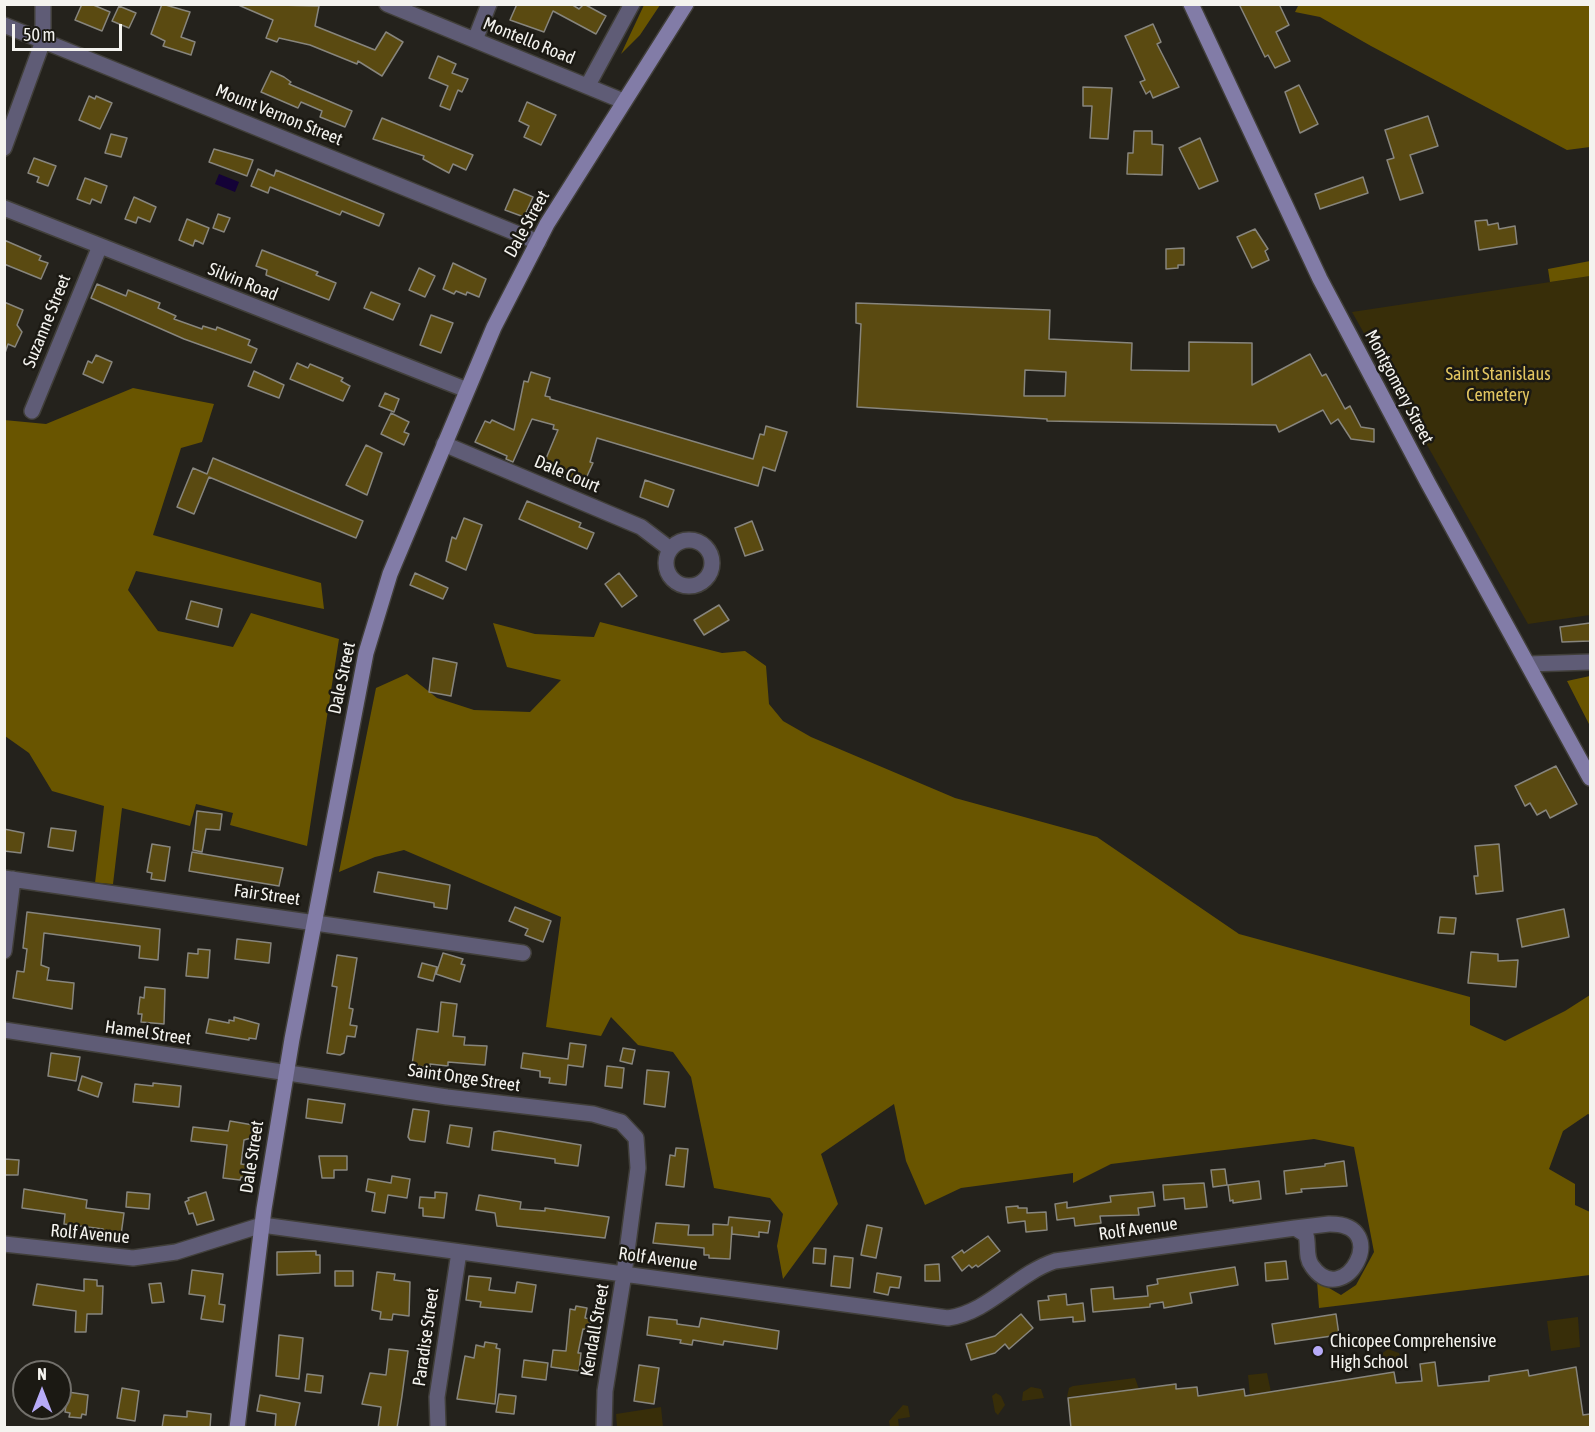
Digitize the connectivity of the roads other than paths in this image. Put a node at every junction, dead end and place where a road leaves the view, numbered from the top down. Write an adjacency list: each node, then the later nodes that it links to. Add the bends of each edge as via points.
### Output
1 (43, 4): 9 (street)
2 (387, 4): 8 (street, Montello Road)
3 (489, 4): 8 (street)
4 (632, 4): 10 (street)
5 (686, 4): 11 (street, Dale Street)
6 (1191, 4): 21 (street, Montgomery Street, via 1320,279)
7 (4, 25): 9 (street, Mount Vernon Street)
8 (475, 40): 10 (street, Montello Road)
9 (43, 41): 12 (street); 14 (street, Mount Vernon Street)
10 (588, 85): 11 (street, Montello Road)
11 (623, 101): 14 (street, Dale Street)
12 (4, 148)
13 (4, 208): 15 (street, Silvin Road)
14 (538, 242): 16 (street, Dale Street)
15 (100, 246): 16 (street, Silvin Road); 17 (street, Suzanne Street)
16 (467, 390): 18 (street, Dale Street)
17 (32, 411)
18 (444, 444): 19 (street, Dale Court, via 641,526); 24 (street, Dale Street, via 392,570 366,653)
19 (670, 549)
20 (1590, 662): 21 (street)
21 (1528, 664): 22 (street, Montgomery Street)
22 (1590, 778)
23 (9, 879): 24 (street, Fair Street); 25 (street)
24 (314, 921): 26 (street, Fair Street); 28 (street, Dale Street)
25 (4, 951)
26 (523, 953)
27 (4, 1030): 28 (street, Hamel Street)
28 (286, 1073): 29 (street, Saint Onge Street, via 593,1114 621,1122); 30 (street, Dale Street)
29 (633, 1133): 34 (street, Kendall Street, via 638,1144 638,1168)
30 (262, 1225): 32 (street, Rolf Avenue, via 176,1252 133,1258); 33 (street, Rolf Avenue); 35 (street, Dale Street)
31 (1295, 1228): 31 (street, Rolf Avenue, via 1305,1235 1308,1259 1319,1273 1336,1278 1358,1264 1358,1239 1346,1227 1329,1224); 34 (street, Rolf Avenue, via 1055,1261 1033,1269 968,1314 948,1318)
32 (4, 1244)
33 (459, 1252): 34 (street, Rolf Avenue); 36 (street, Paradise Street, via 437,1397)
34 (624, 1274): 37 (street, Kendall Street, via 604,1391)
35 (237, 1428)
36 (438, 1428)
37 (604, 1428)

